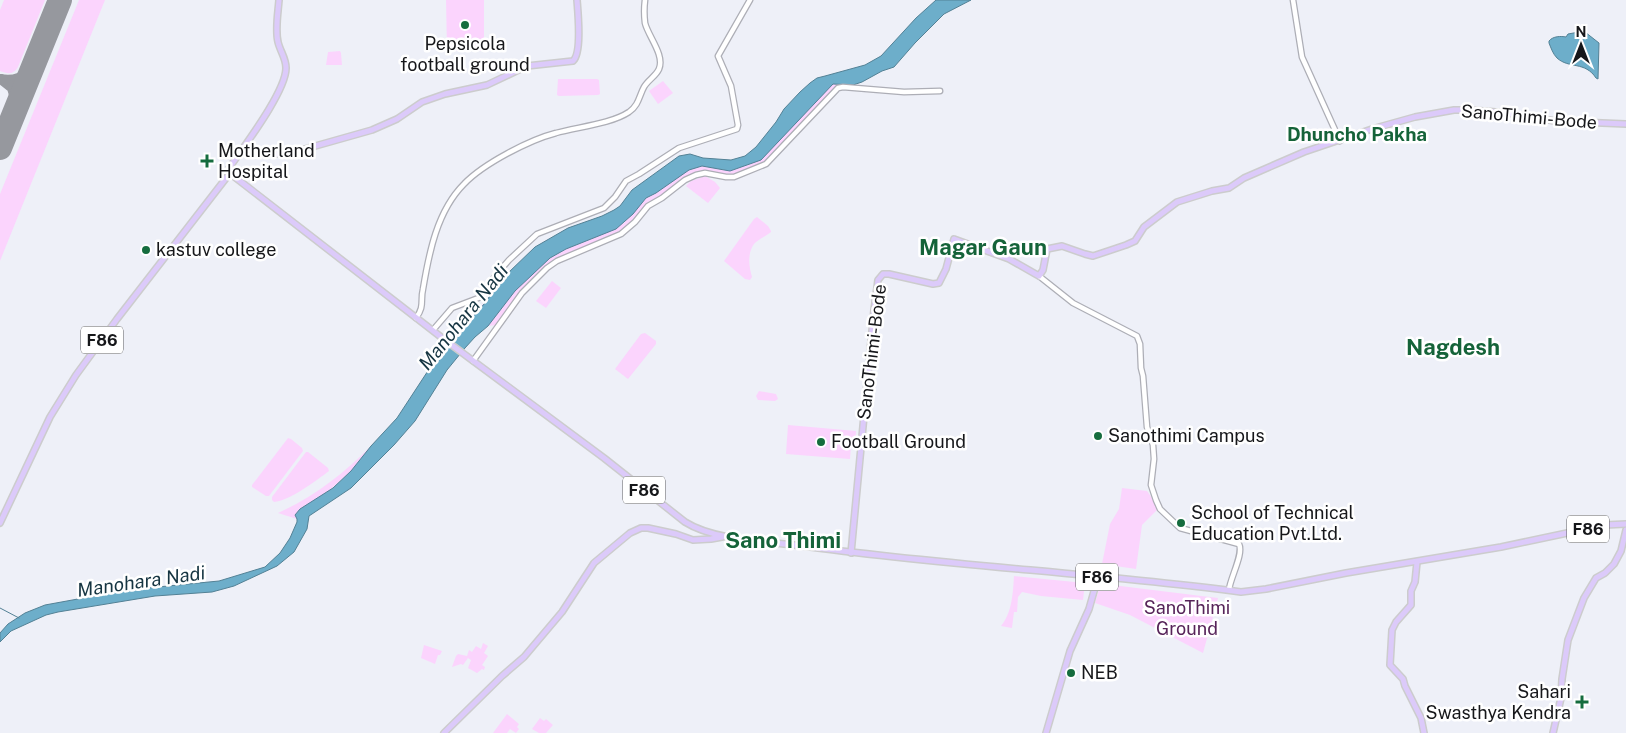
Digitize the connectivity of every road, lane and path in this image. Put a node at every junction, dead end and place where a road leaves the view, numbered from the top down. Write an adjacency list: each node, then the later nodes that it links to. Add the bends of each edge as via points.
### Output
1 (279, 0): 9 (main road, via 278,43 285,62 285,76 276,98)
2 (577, 0): 9 (main road, via 578,53 572,60 527,66 487,85 422,102 372,130 287,154 263,154)
3 (645, 0): 12 (street, via 645,23 656,44 660,66 644,87 637,105 623,116 535,140 489,163 463,184 437,227 422,291 423,306)
4 (750, 0): 13 (street, via 718,56 731,86 736,129 679,148 626,181 604,208 537,234 494,276 481,297 452,308)
5 (1293, 0): 8 (street, via 1302,57)
6 (940, 91): 14 (street, via 838,88 766,164 734,176 705,173 685,180 648,206 621,234 547,268 522,293)
7 (1626, 124): 8 (main road, SanoThimi-Bode, via 1555,122 1508,113 1454,110 1389,124)
8 (1340, 140): 11 (main road, SanoThimi-Bode, via 1276,164 1228,188 1178,202 1147,224 1135,241 1126,245 1093,256 1062,246 1047,249)
9 (244, 146): 10 (main road, via 227,171)
10 (230, 173): 12 (main road, F86); 15 (main road, F86, via 72,381 50,417)
11 (1039, 276): 19 (main road, SanoThimi-Bode, via 1009,259 954,239 939,283 889,274 879,277); 22 (street, via 1073,303 1137,336 1147,427 1153,445 1151,485 1156,500 1180,528 1239,544 1241,550)
12 (416, 318): 13 (main road, F86)
13 (433, 330): 14 (main road, F86)
14 (473, 361): 18 (main road, F86, via 685,522)
15 (0, 523)
16 (1626, 524): 20 (main road, F86, via 1605,525)
17 (1626, 530): 26 (main road, via 1614,564 1596,578 1584,598 1568,640 1562,696)
18 (726, 536): 19 (main road, F86); 23 (main road, via 693,540 645,528 630,533 594,563 567,605 524,657)
19 (851, 553): 21 (main road, F86)
20 (1417, 562): 22 (main road, F86, via 1252,591); 25 (main road, via 1412,603 1394,626 1390,665 1403,679 1421,718)
21 (1098, 577): 22 (main road, F86); 24 (main road, via 1089,609 1070,651)
22 (1229, 590)
23 (444, 733)
24 (1046, 733)
25 (1424, 733)
26 (1553, 733)

